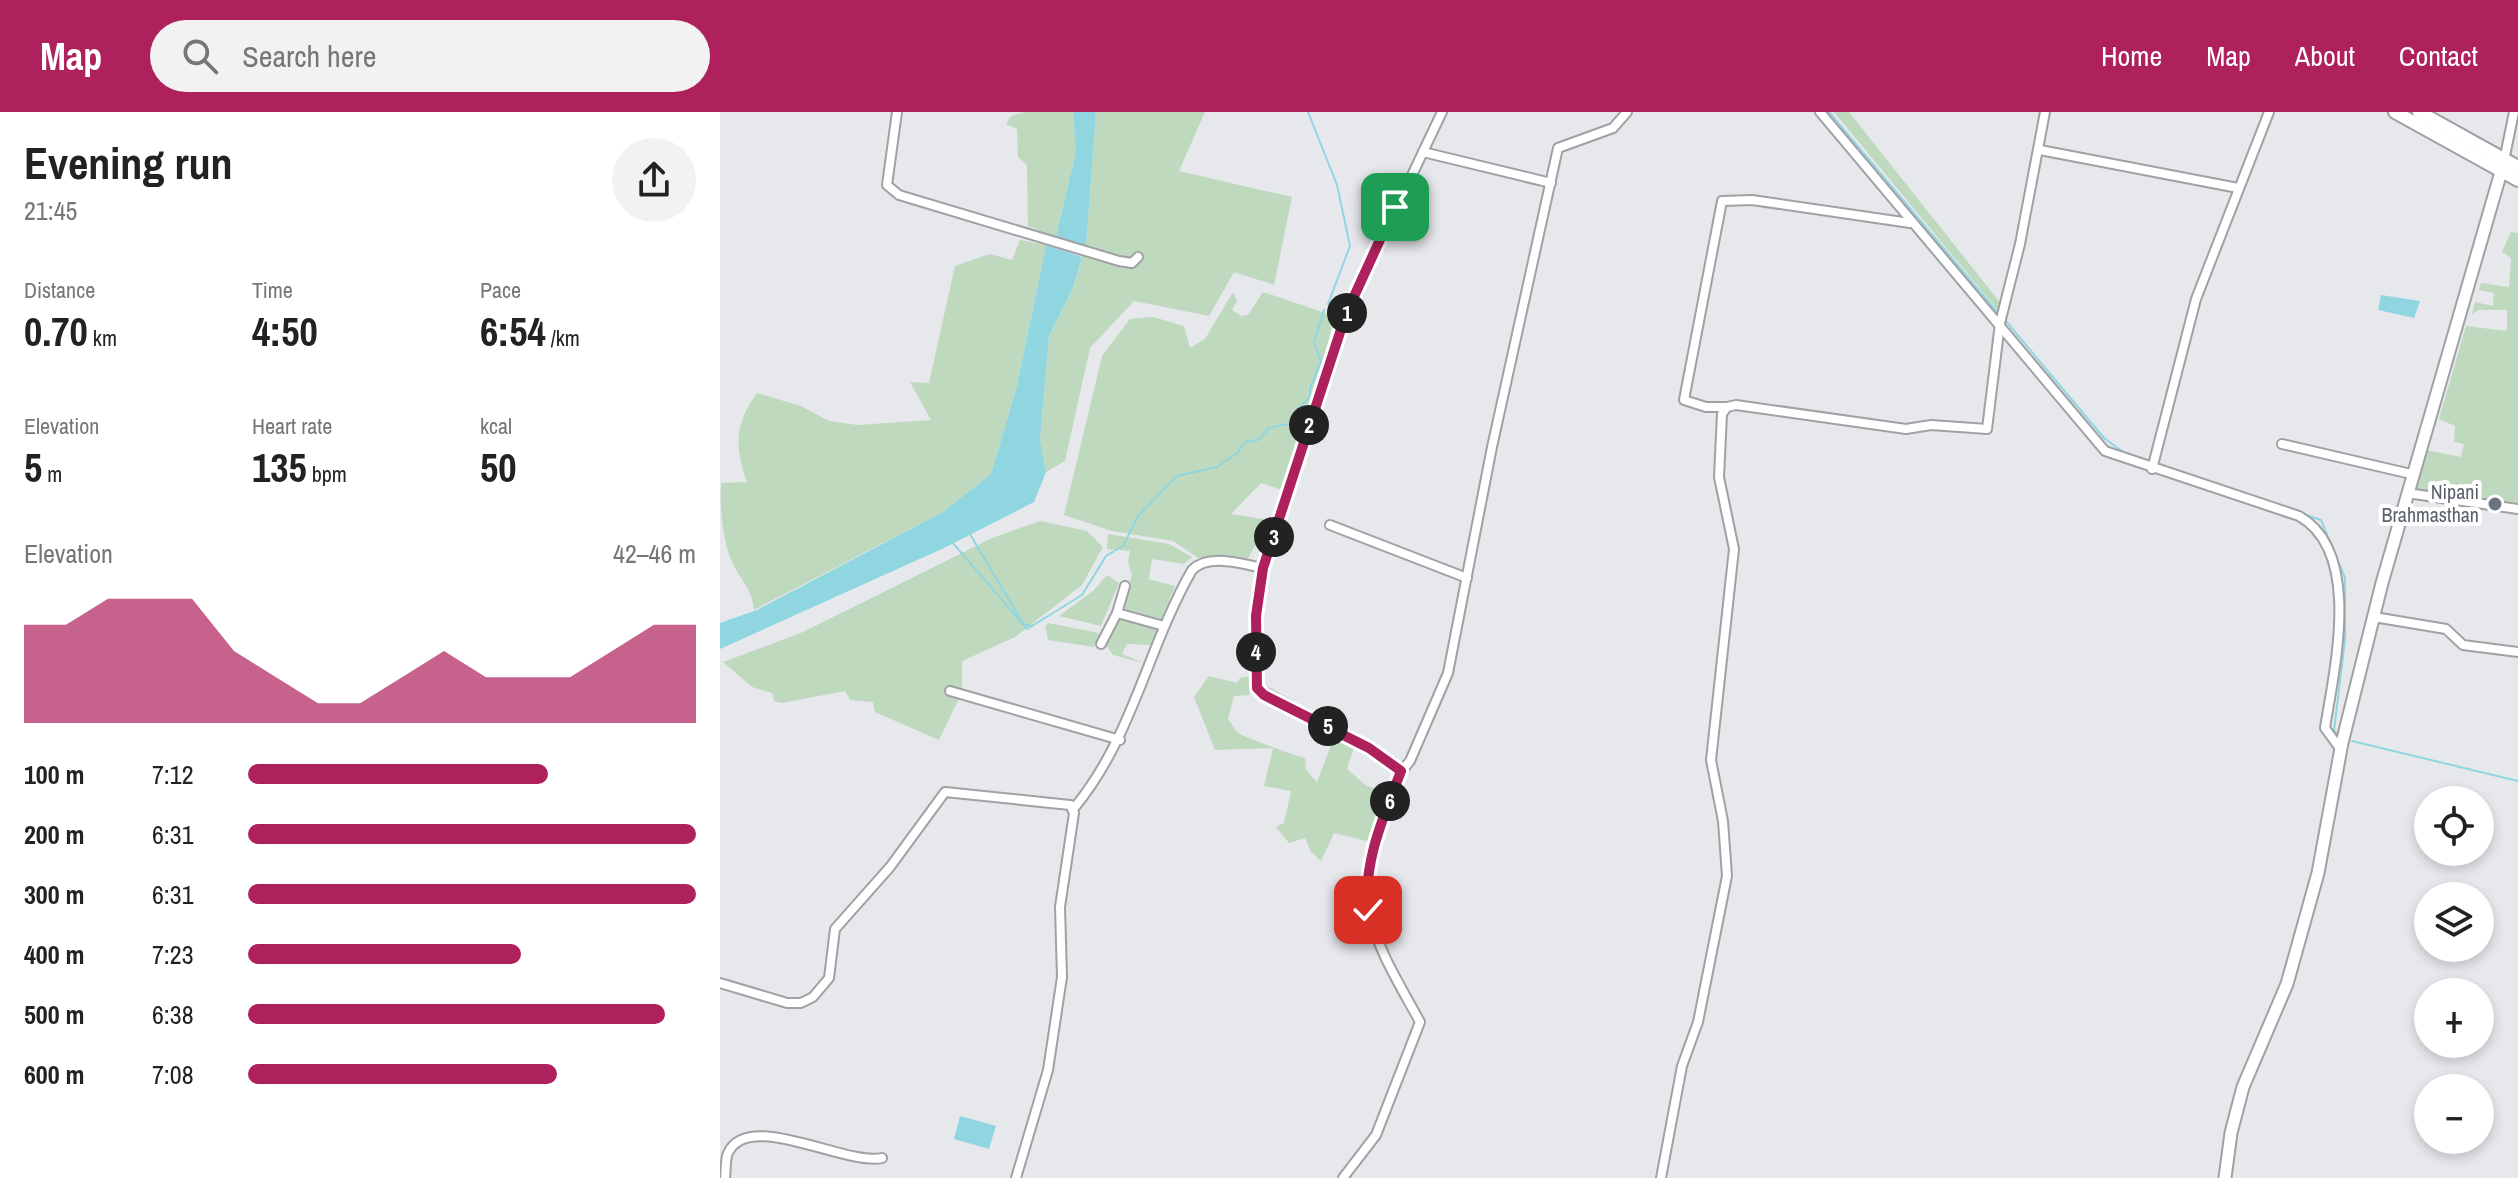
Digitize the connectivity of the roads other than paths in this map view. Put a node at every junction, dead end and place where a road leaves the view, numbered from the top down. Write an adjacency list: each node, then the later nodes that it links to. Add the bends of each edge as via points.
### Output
1 (897, 112): 18 (street, via 887,185 899,195 1119,261 1132,263)
2 (1442, 112): 11 (street)
3 (1627, 112): 15 (street, via 1613,128 1558,148)
4 (1820, 112): 17 (street)
5 (2045, 112): 10 (street)
6 (2269, 112): 16 (street)
7 (2395, 112): 12 (highway)
8 (2419, 112): 12 (highway)
9 (2514, 112): 12 (street)
10 (2040, 150): 16 (street); 19 (street)
11 (1423, 152): 15 (street); 27 (street, via 1346,314)
12 (2502, 166): 13 (highway); 14 (highway); 23 (main road)
13 (2518, 167)
14 (2518, 180)
15 (1551, 183): 28 (street)
16 (2238, 188): 22 (street, via 2196,299)
17 (1910, 223): 19 (street); 20 (street, via 1752,200 1722,201 1684,400)
18 (1138, 257)
19 (2002, 318): 20 (street, via 1987,429 1906,429); 22 (street, via 2105,451)
20 (1727, 407): 45 (street, via 1722,414 1719,477 1734,549 1711,760 1727,876)
21 (2282, 444): 23 (street)
22 (2152, 469): 37 (street, via 2315,525 2334,568 2340,599 2325,728)
23 (2411, 474): 24 (main road)
24 (2407, 493): 25 (street); 31 (main road)
25 (2518, 509)
26 (1330, 525): 28 (street)
27 (1263, 568): 32 (street, via 1198,564); 38 (street, via 1256,616 1257,688)
28 (1467, 578): 38 (street, via 1448,673)
29 (1125, 586): 30 (street)
30 (1117, 613): 32 (street); 33 (street)
31 (2374, 617): 34 (street, via 2446,629 2463,645); 37 (main road)
32 (1164, 626): 36 (street)
33 (1101, 644)
34 (2518, 652)
35 (950, 691): 36 (street)
36 (1120, 740): 39 (street, via 1092,787 1075,807)
37 (2341, 750): 46 (main road, via 2306,915 2278,1011 2237,1105)
38 (1401, 771): 44 (street, via 1373,846 1366,886 1372,929 1420,1022 1376,1135)
39 (1070, 805): 40 (street, via 945,792 890,867 835,929 829,978 813,997 787,1003); 43 (street, via 1074,813 1059,931 1062,977 1040,1106)
40 (720, 983)
41 (882, 1158): 42 (street, via 840,1156 780,1136 759,1137 740,1140 729,1151)
42 (725, 1178)
43 (1016, 1178)
44 (1343, 1178)
45 (1661, 1178)
46 (2225, 1178)

